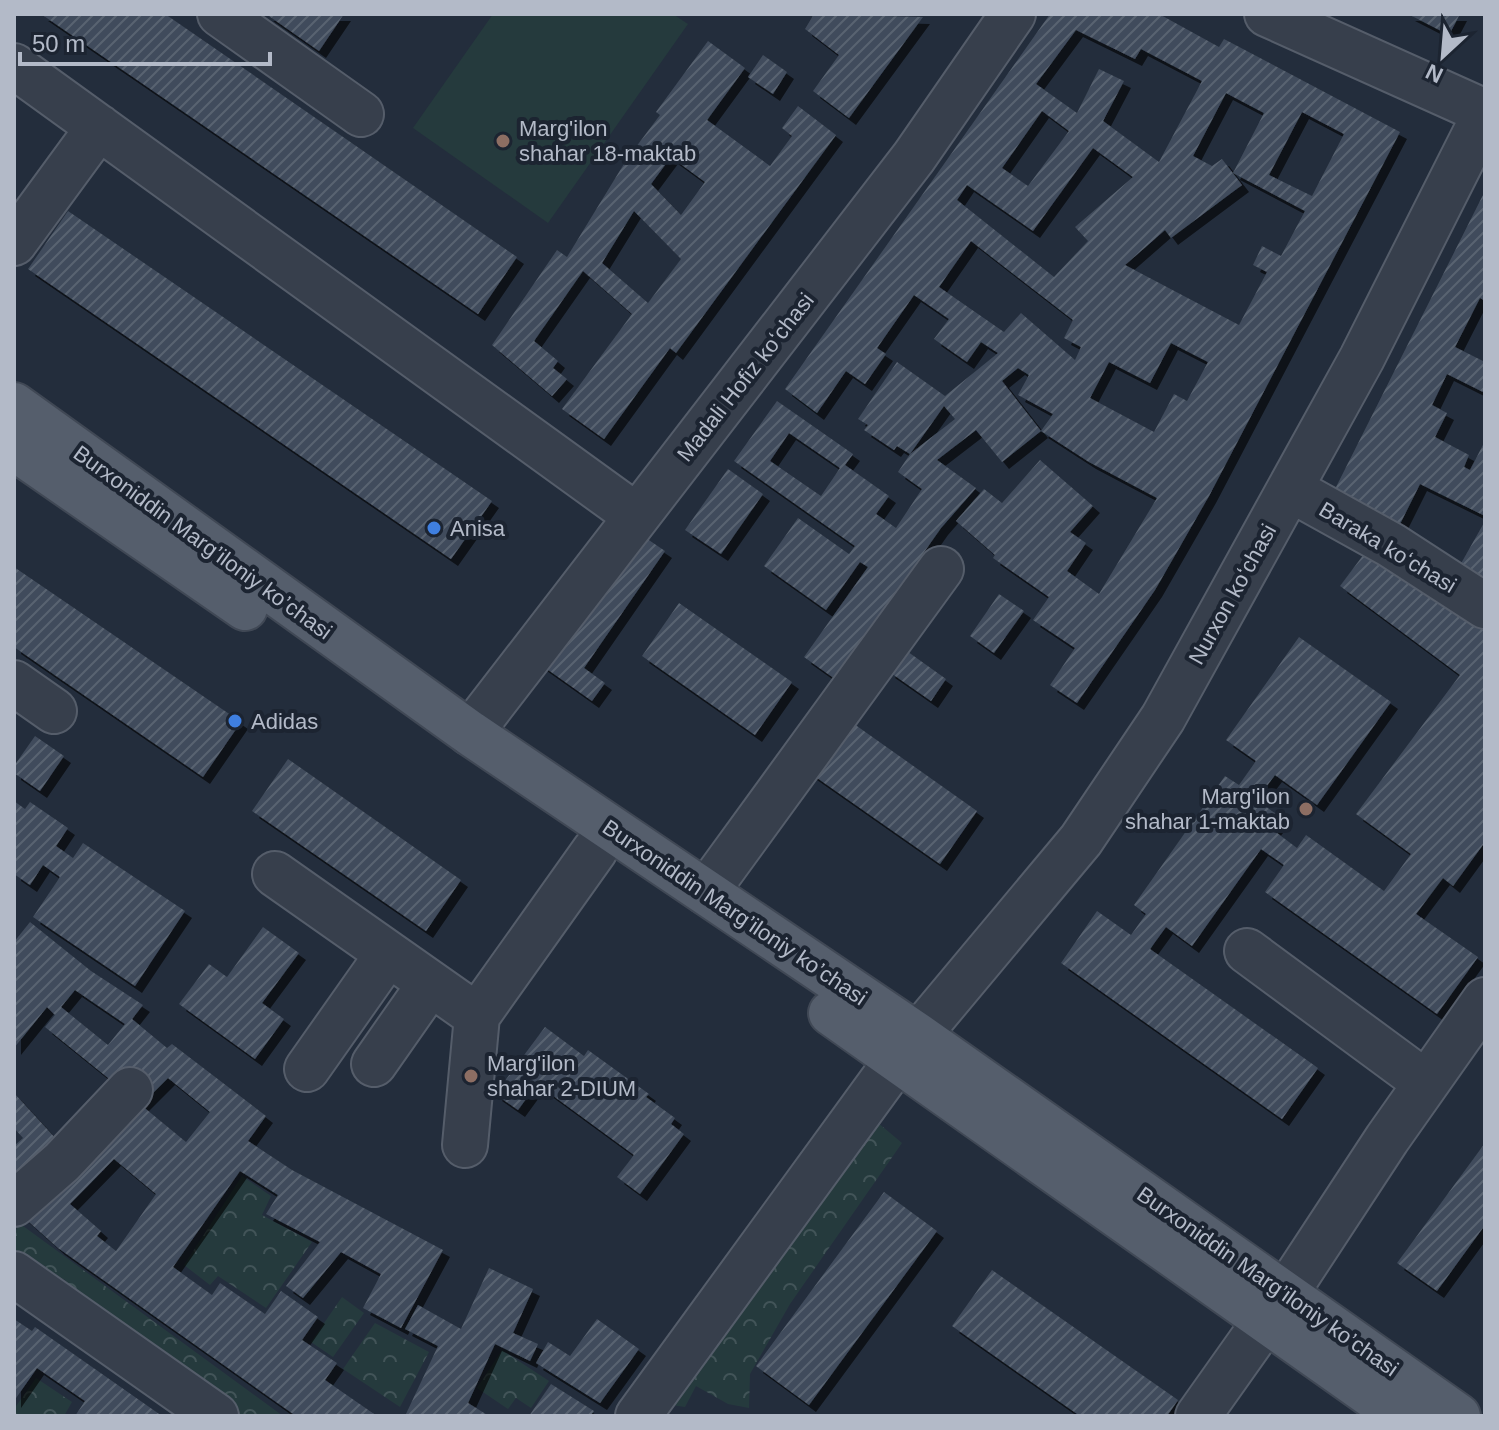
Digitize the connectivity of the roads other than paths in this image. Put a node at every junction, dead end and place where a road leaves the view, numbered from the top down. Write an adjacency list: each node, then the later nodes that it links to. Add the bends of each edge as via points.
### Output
1 (220, 14): 6 (street)
2 (1013, 14): 12 (street, Madali Hofiz koʻchasi, via 914,157)
3 (1267, 14): 5 (street)
4 (14, 66): 7 (street)
5 (1485, 113): 11 (street, Nurxon koʻchasi)
6 (361, 114)
7 (99, 127): 8 (street); 12 (street)
8 (14, 243)
9 (14, 405): 17 (main road, Burxoniddin Marg’iloniy ko’chasi)
10 (14, 448): 18 (main road, Burxoniddin Marg’iloniy ko’chasi)
11 (1290, 489): 14 (street, Baraka koʻchasi); 26 (street, Nurxon koʻchasi, via 1163,718 1081,840)
12 (635, 515): 17 (street, Madali Hofiz koʻchasi)
13 (941, 569): 20 (street)
14 (1485, 606)
15 (15, 686): 16 (street)
16 (54, 711)
17 (470, 733): 20 (main road, Burxoniddin Marg’iloniy ko’chasi)
18 (595, 850): 25 (street); 26 (main road, Burxoniddin Marg’iloniy ko’chasi)
19 (275, 874): 22 (street)
20 (706, 892): 26 (main road, Burxoniddin Marg’iloniy ko’chasi)
21 (1247, 951): 29 (street)
22 (388, 954): 23 (street); 28 (street)
23 (430, 984): 25 (street); 27 (street)
24 (1485, 1000): 29 (street)
25 (477, 1016): 31 (street)
26 (908, 1047): 34 (main road, Burxoniddin Marg’iloniy ko’chasi); 36 (street, Nurxon koʻchasi)
27 (374, 1064)
28 (307, 1069)
29 (1426, 1083): 34 (street)
30 (130, 1090): 32 (street)
31 (465, 1145)
32 (14, 1204)
33 (14, 1274): 35 (street)
34 (1276, 1307): 37 (street); 38 (main road, Burxoniddin Marg’iloniy ko’chasi); 39 (main road, Burxoniddin Marg’iloniy ko’chasi)
35 (216, 1416)
36 (638, 1416)
37 (1198, 1416)
38 (1401, 1416)
39 (1458, 1416)

